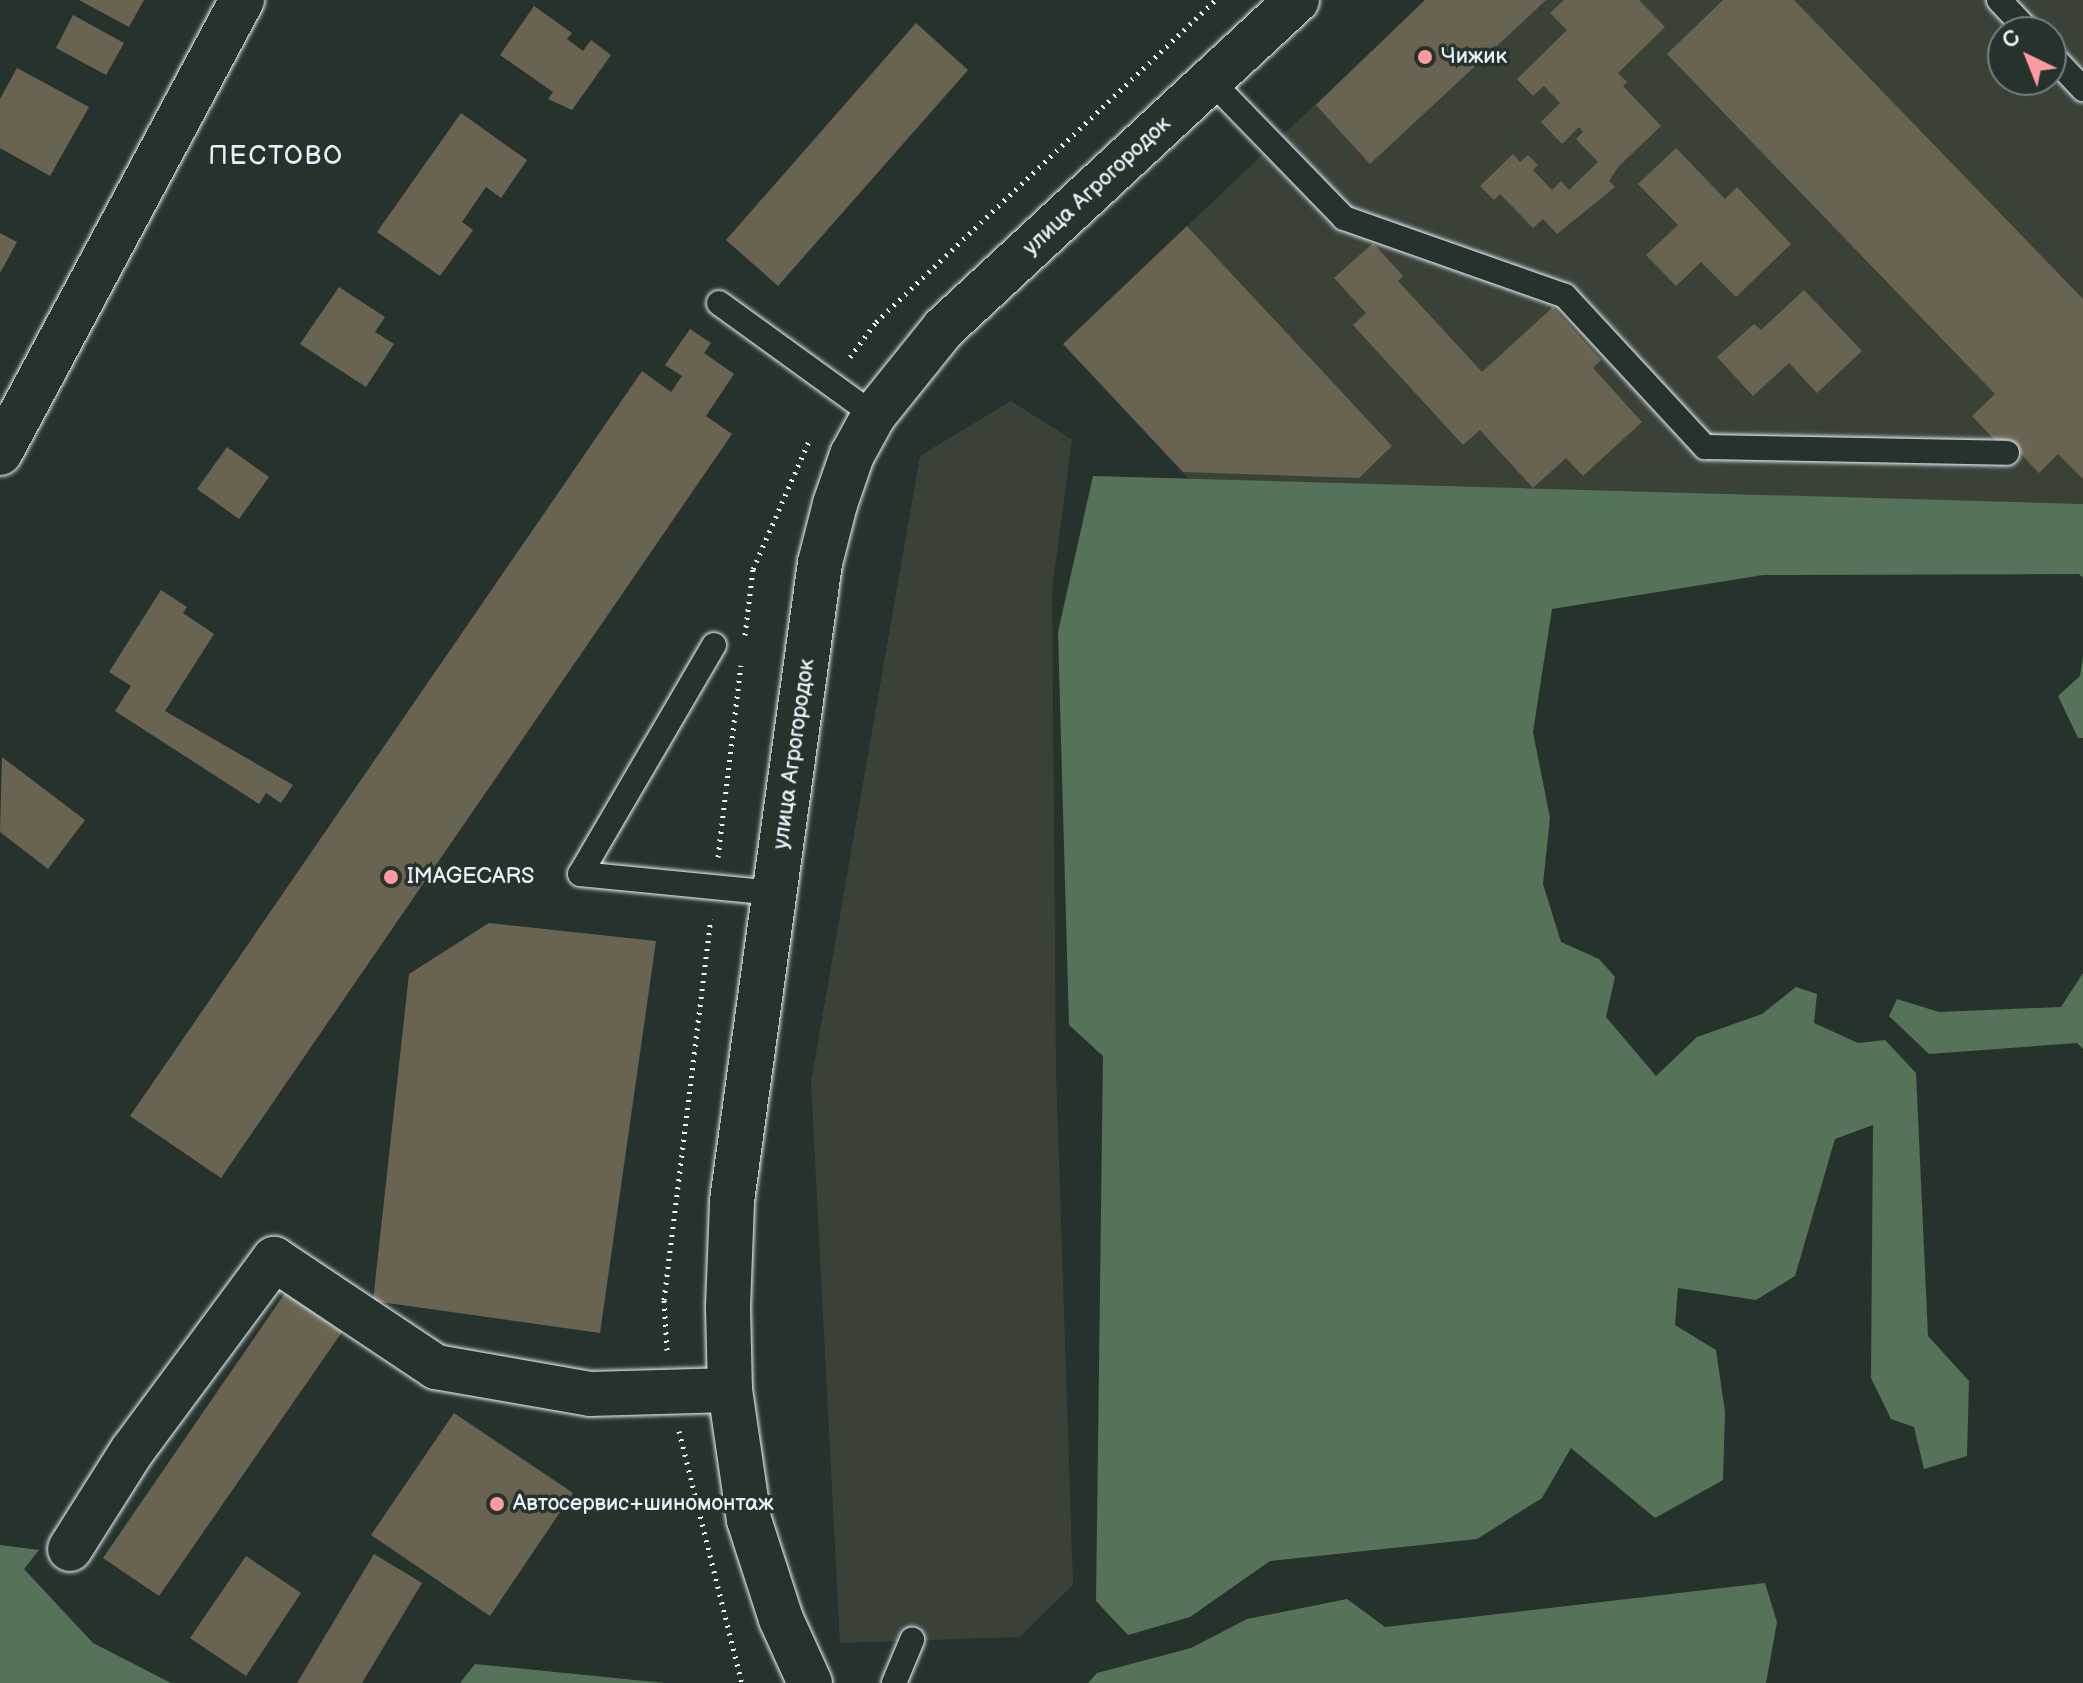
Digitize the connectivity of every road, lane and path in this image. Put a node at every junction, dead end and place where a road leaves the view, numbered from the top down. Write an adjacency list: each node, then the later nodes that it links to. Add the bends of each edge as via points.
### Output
1 (242, 0): 12 (street)
2 (1215, 0): 10 (path, via 876,322)
3 (1297, 0): 7 (street, улица Агрогородок)
4 (1999, 0): 5 (lane)
5 (2014, 16)
6 (2067, 72): 8 (lane)
7 (1211, 81): 11 (street, улица Агрогородок, via 944,328); 13 (lane, via 1344,218 1565,296 1705,447)
8 (2083, 89)
9 (719, 303): 10 (lane)
10 (833, 385): 11 (lane)
11 (874, 415): 15 (street, улица Агрогородок, via 852,455 820,563)
12 (0, 453)
13 (2007, 453)
14 (714, 645): 15 (lane, via 580,874)
15 (774, 893): 16 (street, улица Агрогородок, via 732,1201)
16 (730, 1390): 17 (street, via 590,1394 436,1367 274,1259 132,1451); 19 (street, улица Агрогородок, via 749,1520 781,1619)
17 (70, 1549)
18 (912, 1640): 20 (lane)
19 (810, 1683)
20 (894, 1683)

